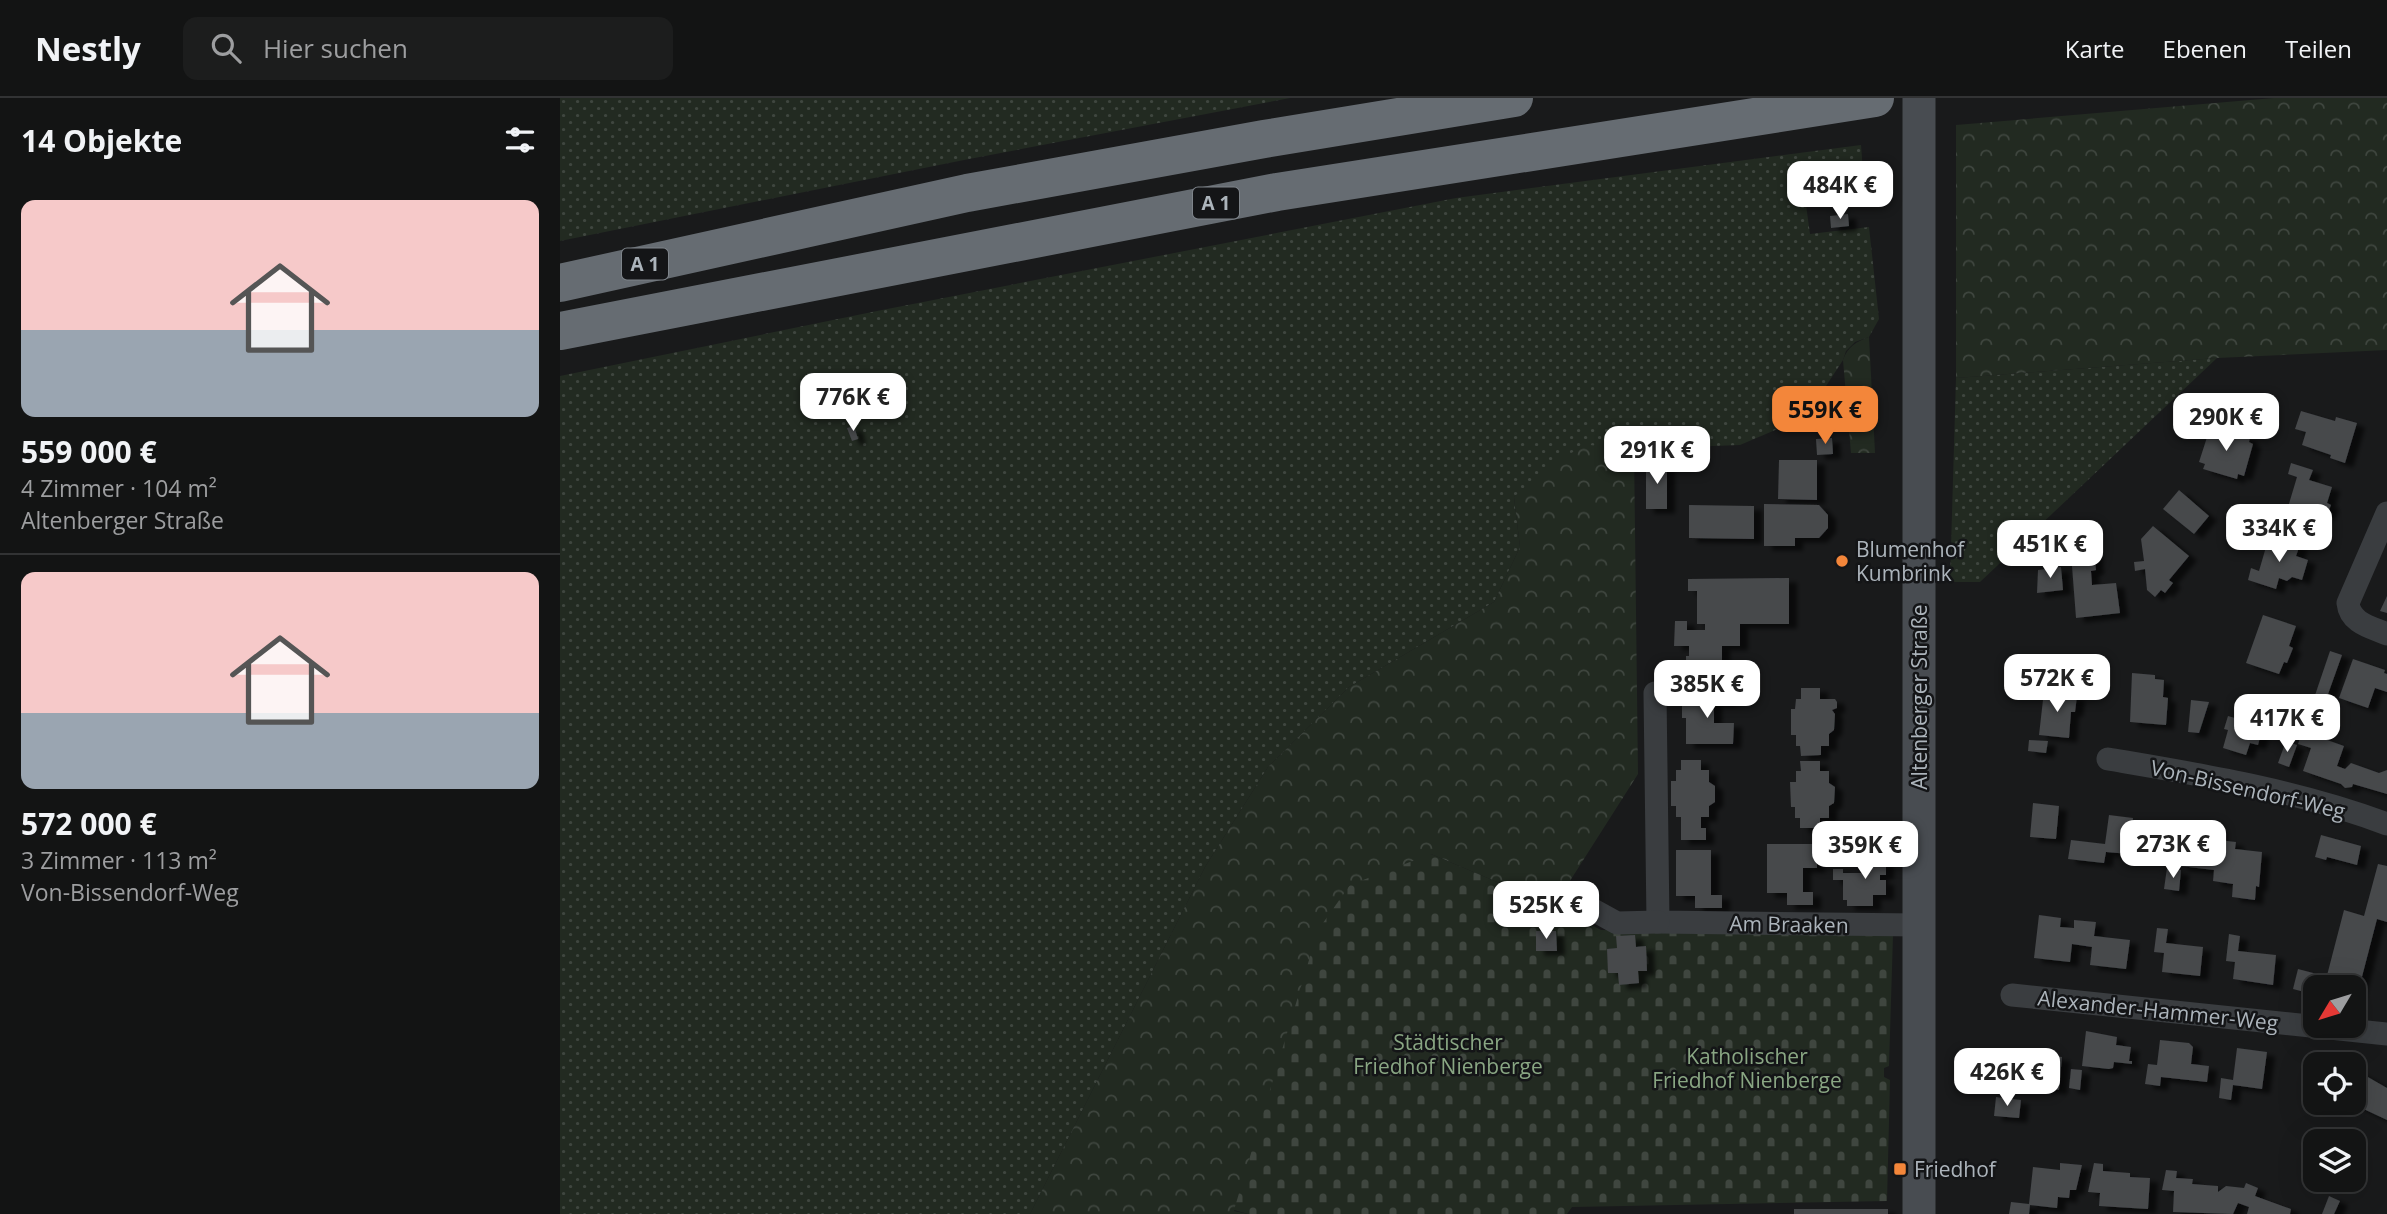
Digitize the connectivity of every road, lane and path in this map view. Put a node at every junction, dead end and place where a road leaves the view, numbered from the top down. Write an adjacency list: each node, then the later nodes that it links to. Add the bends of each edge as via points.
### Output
1 (1514, 98): 4 (highway, A 1, via 967,193)
2 (1875, 98): 5 (highway, A 1, via 1277,192)
3 (1919, 98): 13 (main road, Altenberger Straße)
4 (560, 283)
5 (560, 331)
6 (2387, 513): 7 (street, via 2348,603 2355,618)
7 (2387, 634)
8 (1655, 693): 12 (street)
9 (2108, 759): 10 (street, Von-Bissendorf-Weg, via 2258,786)
10 (2387, 824)
11 (1577, 901): 12 (street, Am Braaken, via 1617,923)
12 (1658, 922): 13 (street, Am Braaken)
13 (1919, 925): 16 (main road, Altenberger Straße)
14 (2012, 995): 15 (street, Alexander-Hammer-Weg)
15 (2387, 1034)
16 (1919, 1214)

